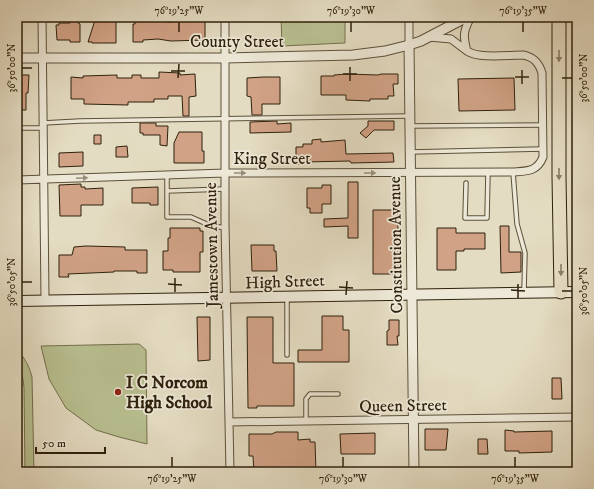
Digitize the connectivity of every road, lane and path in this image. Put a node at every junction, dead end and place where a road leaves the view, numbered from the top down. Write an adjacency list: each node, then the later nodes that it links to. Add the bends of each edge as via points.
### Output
1 (42, 17): 11 (street)
2 (225, 17): 12 (street, Jamestown Avenue)
3 (409, 17): 8 (street, Constitution Avenue)
4 (467, 17): 7 (street, County Street)
5 (471, 17): 9 (street, via 465,27)
6 (559, 17): 33 (highway, one-way to 33)
7 (429, 37): 8 (street, County Street); 9 (street, via 451,39)
8 (409, 45): 12 (street, County Street, via 353,55); 13 (street, Constitution Avenue)
9 (467, 51): 16 (street, via 480,55 530,56 538,62 542,73)
10 (17, 58): 11 (street, County Street)
11 (42, 58): 12 (street, County Street); 15 (street)
12 (224, 58): 14 (street, Jamestown Avenue)
13 (409, 116): 14 (lane); 17 (street, Constitution Avenue)
14 (225, 119): 15 (lane, via 88,121); 21 (street, Jamestown Avenue)
15 (43, 125): 18 (lane); 27 (street)
16 (543, 125): 17 (lane); 19 (street)
17 (409, 126): 20 (street, Constitution Avenue)
18 (17, 128)
19 (543, 149): 20 (lane); 23 (street, King Street, via 541,164 528,171)
20 (410, 152): 24 (street, Constitution Avenue)
21 (225, 172): 24 (street, King Street, one-way to 24); 25 (street, King Street); 29 (street, Jamestown Avenue)
22 (488, 172): 23 (street, King Street); 24 (street, King Street); 28 (lane, via 487,218 465,218)
23 (513, 172): 32 (lane, via 517,224 525,253)
24 (410, 173): 35 (street, Constitution Avenue)
25 (167, 175): 27 (street, King Street, one-way to 25); 30 (lane)
26 (17, 180): 27 (street, King Street)
27 (43, 180): 38 (street)
28 (466, 184)
29 (225, 189): 30 (lane); 31 (street, Jamestown Avenue)
30 (167, 191): 31 (lane, via 167,217 191,216 209,225)
31 (225, 228): 37 (street, Jamestown Avenue)
32 (524, 292): 33 (main road, High Street); 35 (main road, High Street)
33 (561, 292): 34 (main road, High Street)
34 (577, 292)
35 (411, 294): 36 (main road, High Street); 43 (street, Constitution Avenue)
36 (287, 297): 37 (main road, High Street); 40 (lane)
37 (227, 298): 38 (main road, High Street); 45 (street, Jamestown Avenue)
38 (45, 300): 39 (main road, High Street)
39 (17, 301)
40 (287, 355)
41 (338, 394): 44 (lane, via 310,394 306,399)
42 (577, 417): 43 (street, Queen Street)
43 (413, 420): 44 (street, Queen Street); 47 (street, Constitution Avenue)
44 (306, 421): 45 (street, Queen Street)
45 (229, 422): 46 (street, Jamestown Avenue)
46 (230, 472)
47 (414, 472)

